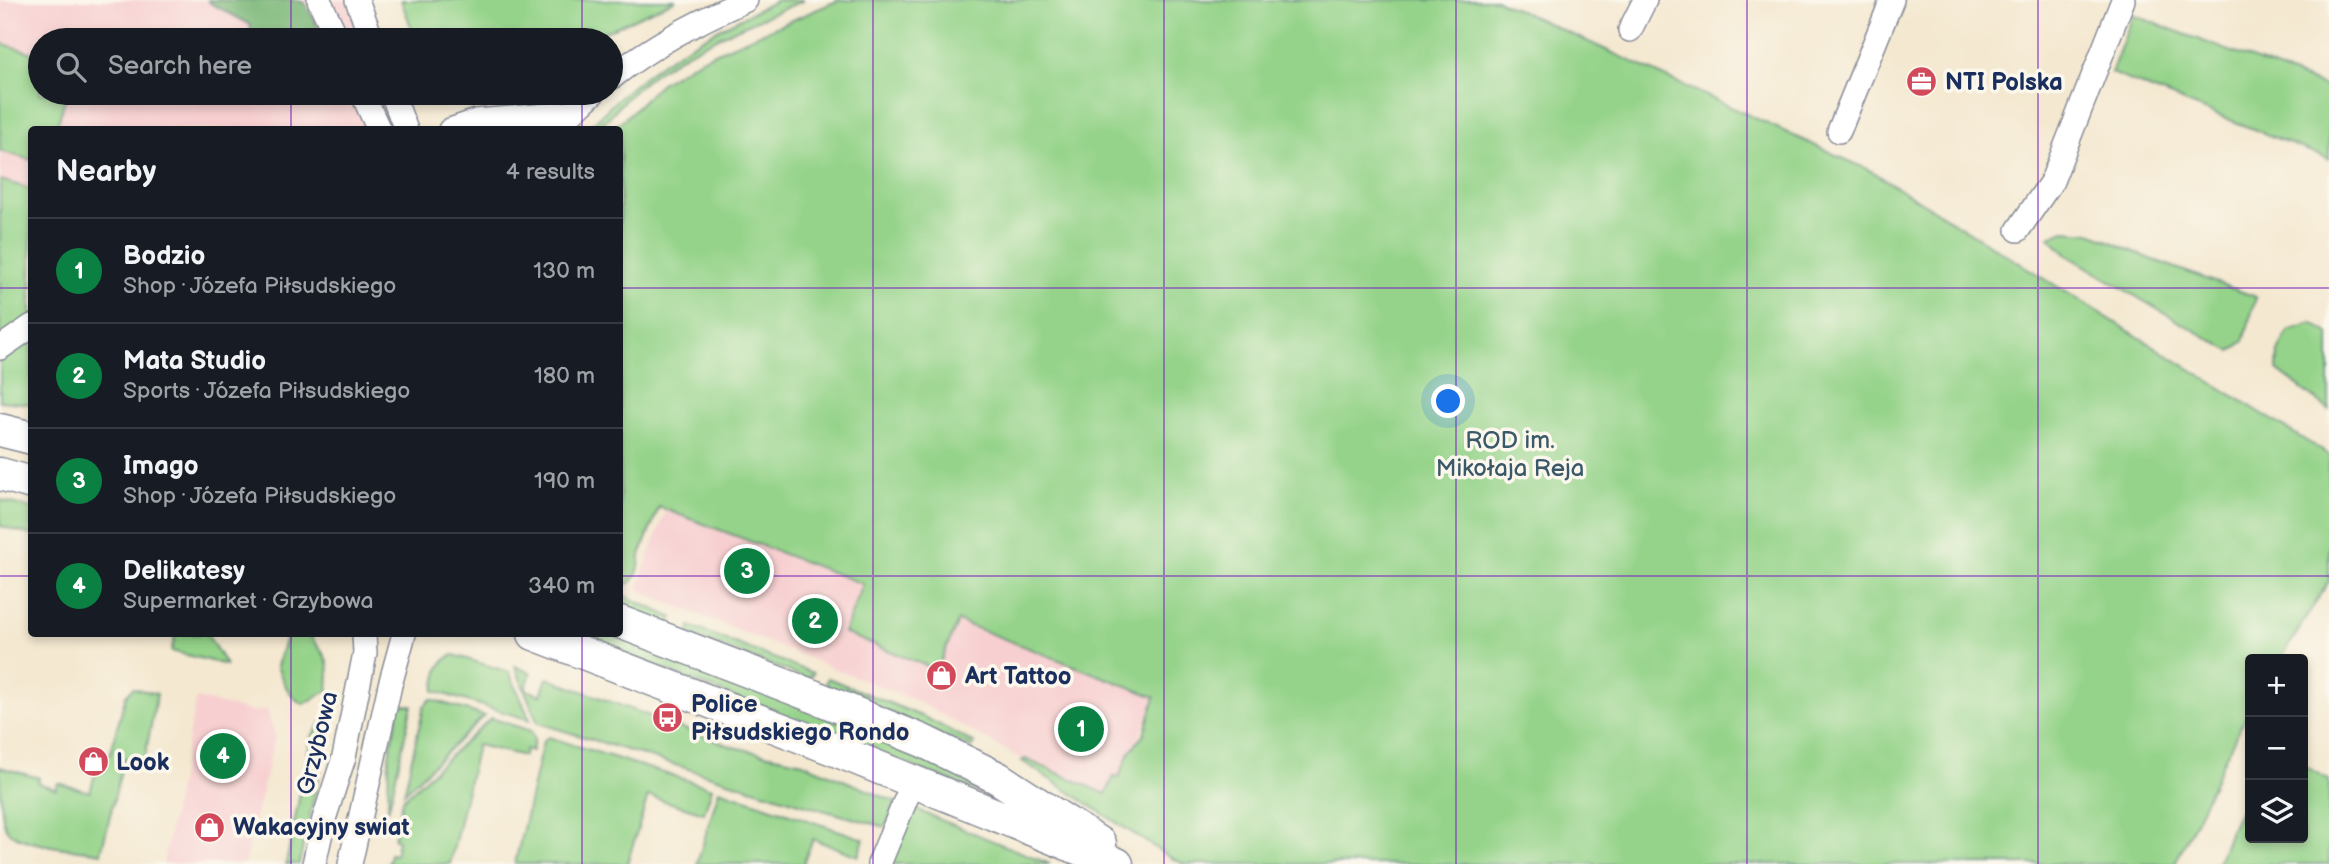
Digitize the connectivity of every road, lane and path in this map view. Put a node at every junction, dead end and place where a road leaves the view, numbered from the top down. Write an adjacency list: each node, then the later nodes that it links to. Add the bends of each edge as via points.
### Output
1 (319, 0): 7 (street)
2 (357, 0): 8 (street)
3 (746, 0): 10 (street, via 673,34)
4 (1644, 0): 9 (street)
5 (1892, 0): 18 (street)
6 (2123, 0): 19 (street, via 2052,181)
7 (332, 28)
8 (368, 28)
9 (1630, 30)
10 (623, 68)
11 (368, 105): 15 (street)
12 (397, 105): 16 (street)
13 (580, 105): 14 (street)
14 (563, 121): 17 (street, via 477,121)
15 (377, 126)
16 (404, 126)
17 (462, 126)
18 (1839, 131)
19 (2018, 230)
20 (28, 329): 21 (street)
21 (0, 348)
22 (0, 429): 23 (street)
23 (28, 437)
24 (0, 474): 25 (street)
25 (28, 482)
26 (623, 623): 35 (street, via 951,754 998,778)
27 (364, 637): 31 (street, Grzybowa, via 363,664 344,757)
28 (403, 637): 32 (street)
29 (542, 637): 30 (street)
30 (913, 782): 33 (street); 34 (street)
31 (314, 864)
32 (351, 864)
33 (879, 864)
34 (1117, 864)
35 (1131, 864)

